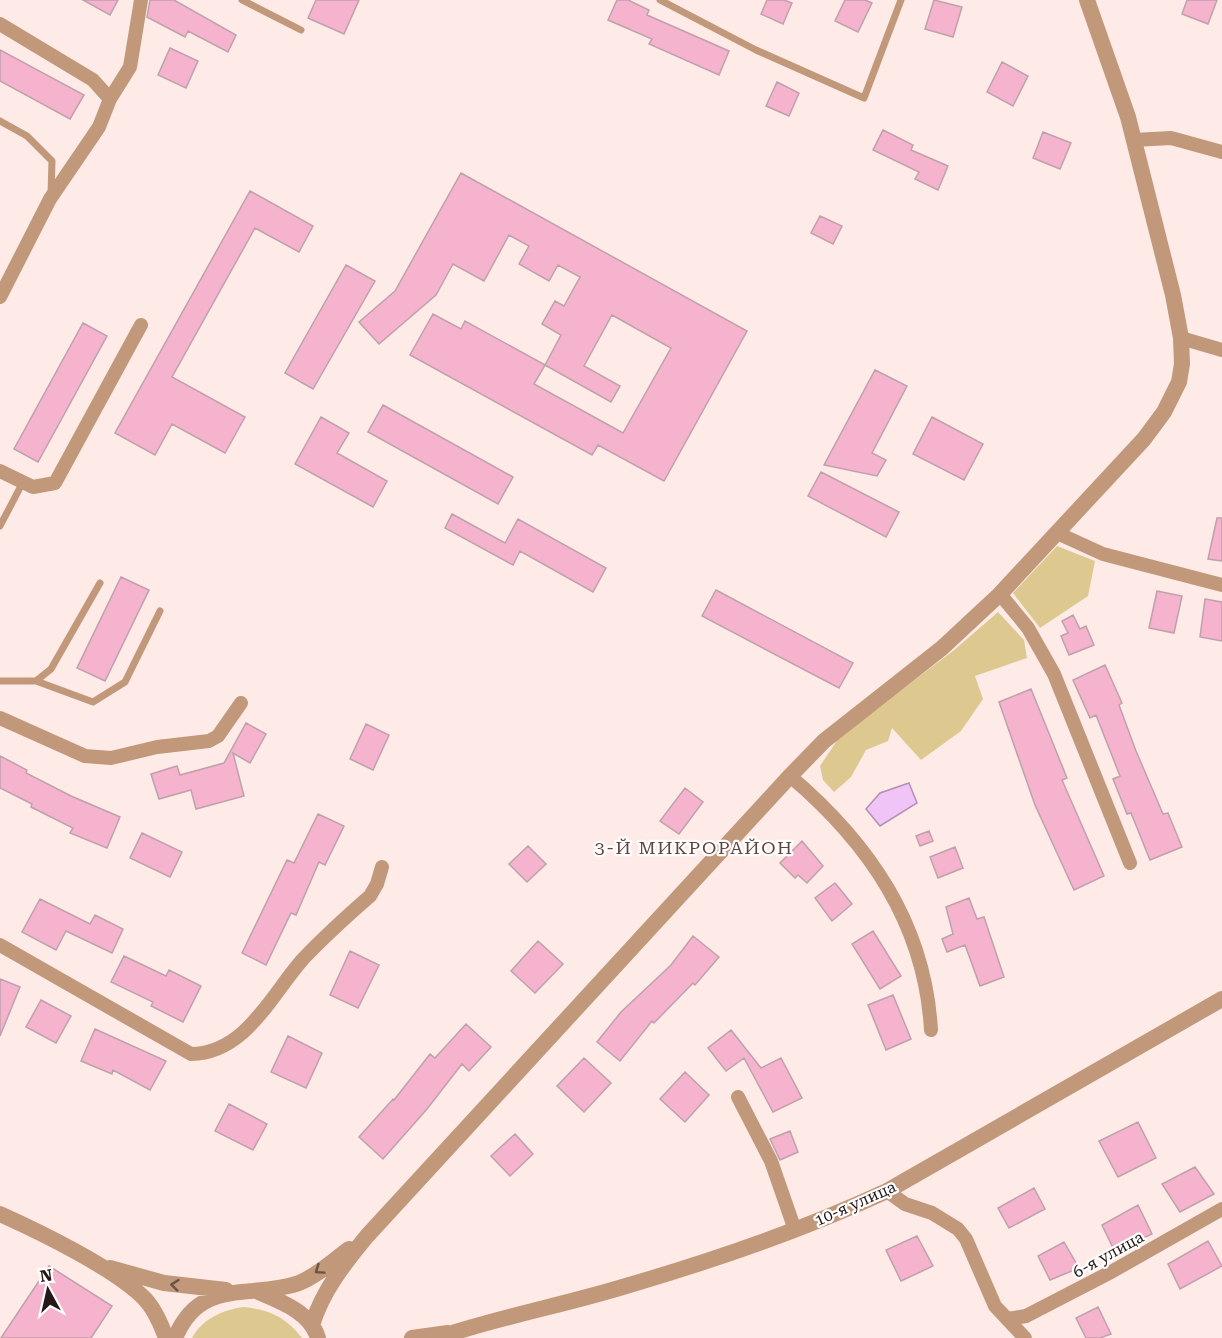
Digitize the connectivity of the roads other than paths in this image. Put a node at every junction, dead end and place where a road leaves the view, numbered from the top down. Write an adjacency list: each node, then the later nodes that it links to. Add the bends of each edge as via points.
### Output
1 (141, 0): 8 (street, via 130,67)
2 (242, 0): 7 (lane)
3 (660, 0): 4 (lane, via 756,50 864,98)
4 (901, 0)
5 (1087, 0): 10 (street)
6 (0, 24): 8 (street, via 93,80)
7 (301, 30)
8 (110, 99): 12 (street, via 99,127)
9 (0, 121): 12 (lane, via 27,136 52,162)
10 (1134, 140): 11 (street, via 1171,138); 15 (street)
11 (1222, 152)
12 (51, 200): 13 (street)
13 (0, 297)
14 (141, 325): 18 (street, via 55,483 33,487)
15 (1180, 338): 16 (street); 20 (street, via 1179,382 1164,412)
16 (1222, 350)
17 (0, 471): 18 (street)
18 (23, 482): 19 (lane)
19 (0, 526)
20 (1058, 533): 22 (street, via 1103,554); 23 (street)
21 (100, 583): 26 (lane, via 51,669)
22 (1222, 585)
23 (1000, 594): 29 (street, via 942,648 840,728); 30 (street, via 1028,628 1054,674)
24 (160, 611): 26 (lane, via 125,682 93,702)
25 (0, 681): 26 (lane)
26 (36, 681)
27 (241, 703): 28 (street, via 218,736 209,741 111,758 85,756)
28 (0, 718)
29 (790, 776): 34 (street, via 854,838 889,889 914,940 929,1000); 40 (street)
30 (1130, 863)
31 (382, 867): 32 (street, via 370,896 303,960 244,1032 205,1053 191,1054)
32 (0, 945)
33 (1222, 999): 36 (street, 10-я улица)
34 (931, 1030)
35 (738, 1097): 39 (street, via 771,1161)
36 (887, 1191): 39 (street, 10-я улица); 44 (street, via 958,1229 995,1306)
37 (1222, 1209): 44 (street, 6-я улица, via 1026,1316)
38 (0, 1214): 41 (street)
39 (795, 1230): 46 (street, 10-я улица, via 625,1287)
40 (367, 1236): 43 (street, one-way to 43, via 299,1283); 45 (street, via 319,1303)
41 (100, 1266): 42 (street, one-way to 41, via 164,1283); 47 (street, via 144,1298 158,1316)
42 (233, 1291): 43 (street); 48 (street, via 207,1300 179,1328)
43 (256, 1291): 45 (street, via 291,1306)
44 (1007, 1319): 52 (street)
45 (315, 1331): 49 (street)
46 (455, 1332): 50 (street, 10-я улица); 51 (street, 10-я улица)
47 (166, 1338)
48 (175, 1338)
49 (333, 1338)
50 (412, 1338)
51 (437, 1338)
52 (1024, 1338)

